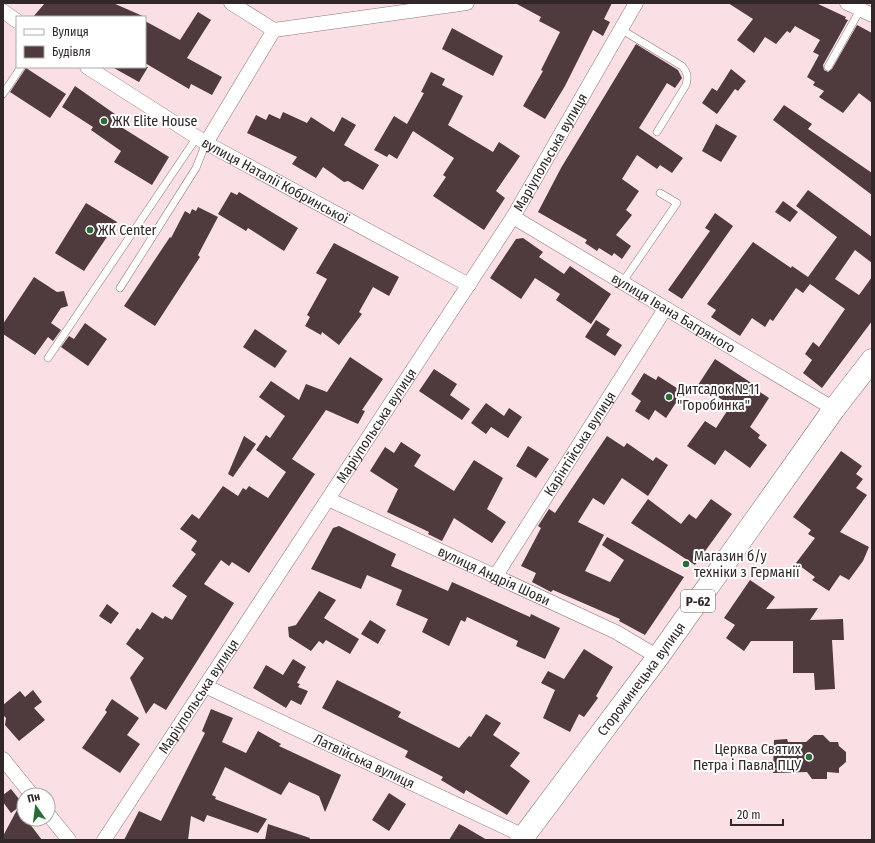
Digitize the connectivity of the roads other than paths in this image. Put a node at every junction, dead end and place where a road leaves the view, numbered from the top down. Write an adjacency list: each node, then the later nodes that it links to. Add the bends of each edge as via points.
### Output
1 (231, 3): 8 (street)
2 (467, 3): 8 (street)
3 (636, 3): 9 (street, Маріупольська вулиця)
4 (847, 3): 6 (street)
5 (3, 11): 7 (street)
6 (866, 13): 10 (lane)
7 (16, 20)
8 (274, 30): 15 (street)
9 (622, 30): 14 (lane, via 682,66 686,71 686,85); 17 (street, Маріупольська вулиця)
10 (828, 67)
11 (20, 68): 13 (lane)
12 (89, 68): 15 (street, вулиця Наталії Кобринської)
13 (3, 94)
14 (657, 132)
15 (201, 140): 19 (street, вулиця Наталії Кобринської); 20 (lane, via 196,168); 22 (lane)
16 (660, 193): 18 (lane, via 677,203)
17 (513, 217): 18 (street, вулиця Івана Багряного); 19 (street, Маріупольська вулиця)
18 (622, 283): 21 (street, вулиця Івана Багряного)
19 (469, 285): 25 (street, Маріупольська вулиця)
20 (120, 288)
21 (665, 309): 24 (street, вулиця Івана Багряного); 26 (street, Карінтійська вулиця)
22 (48, 358)
23 (872, 360): 24 (main road, Сторожинецька вулиця / Р-62)
24 (834, 409): 27 (main road, Сторожинецька вулиця / Р-62)
25 (328, 499): 26 (street, вулиця Андрія Шови); 28 (street, Маріупольська вулиця)
26 (495, 577): 27 (street, вулиця Андрія Шови, via 616,632)
27 (658, 657): 32 (main road, Сторожинецька вулиця / Р-62)
28 (205, 686): 32 (street, Латвійська вулиця); 34 (street, Маріупольська вулиця)
29 (3, 759): 30 (street)
30 (26, 787)
31 (56, 824): 33 (street)
32 (522, 838)
33 (69, 840)
34 (104, 840)

